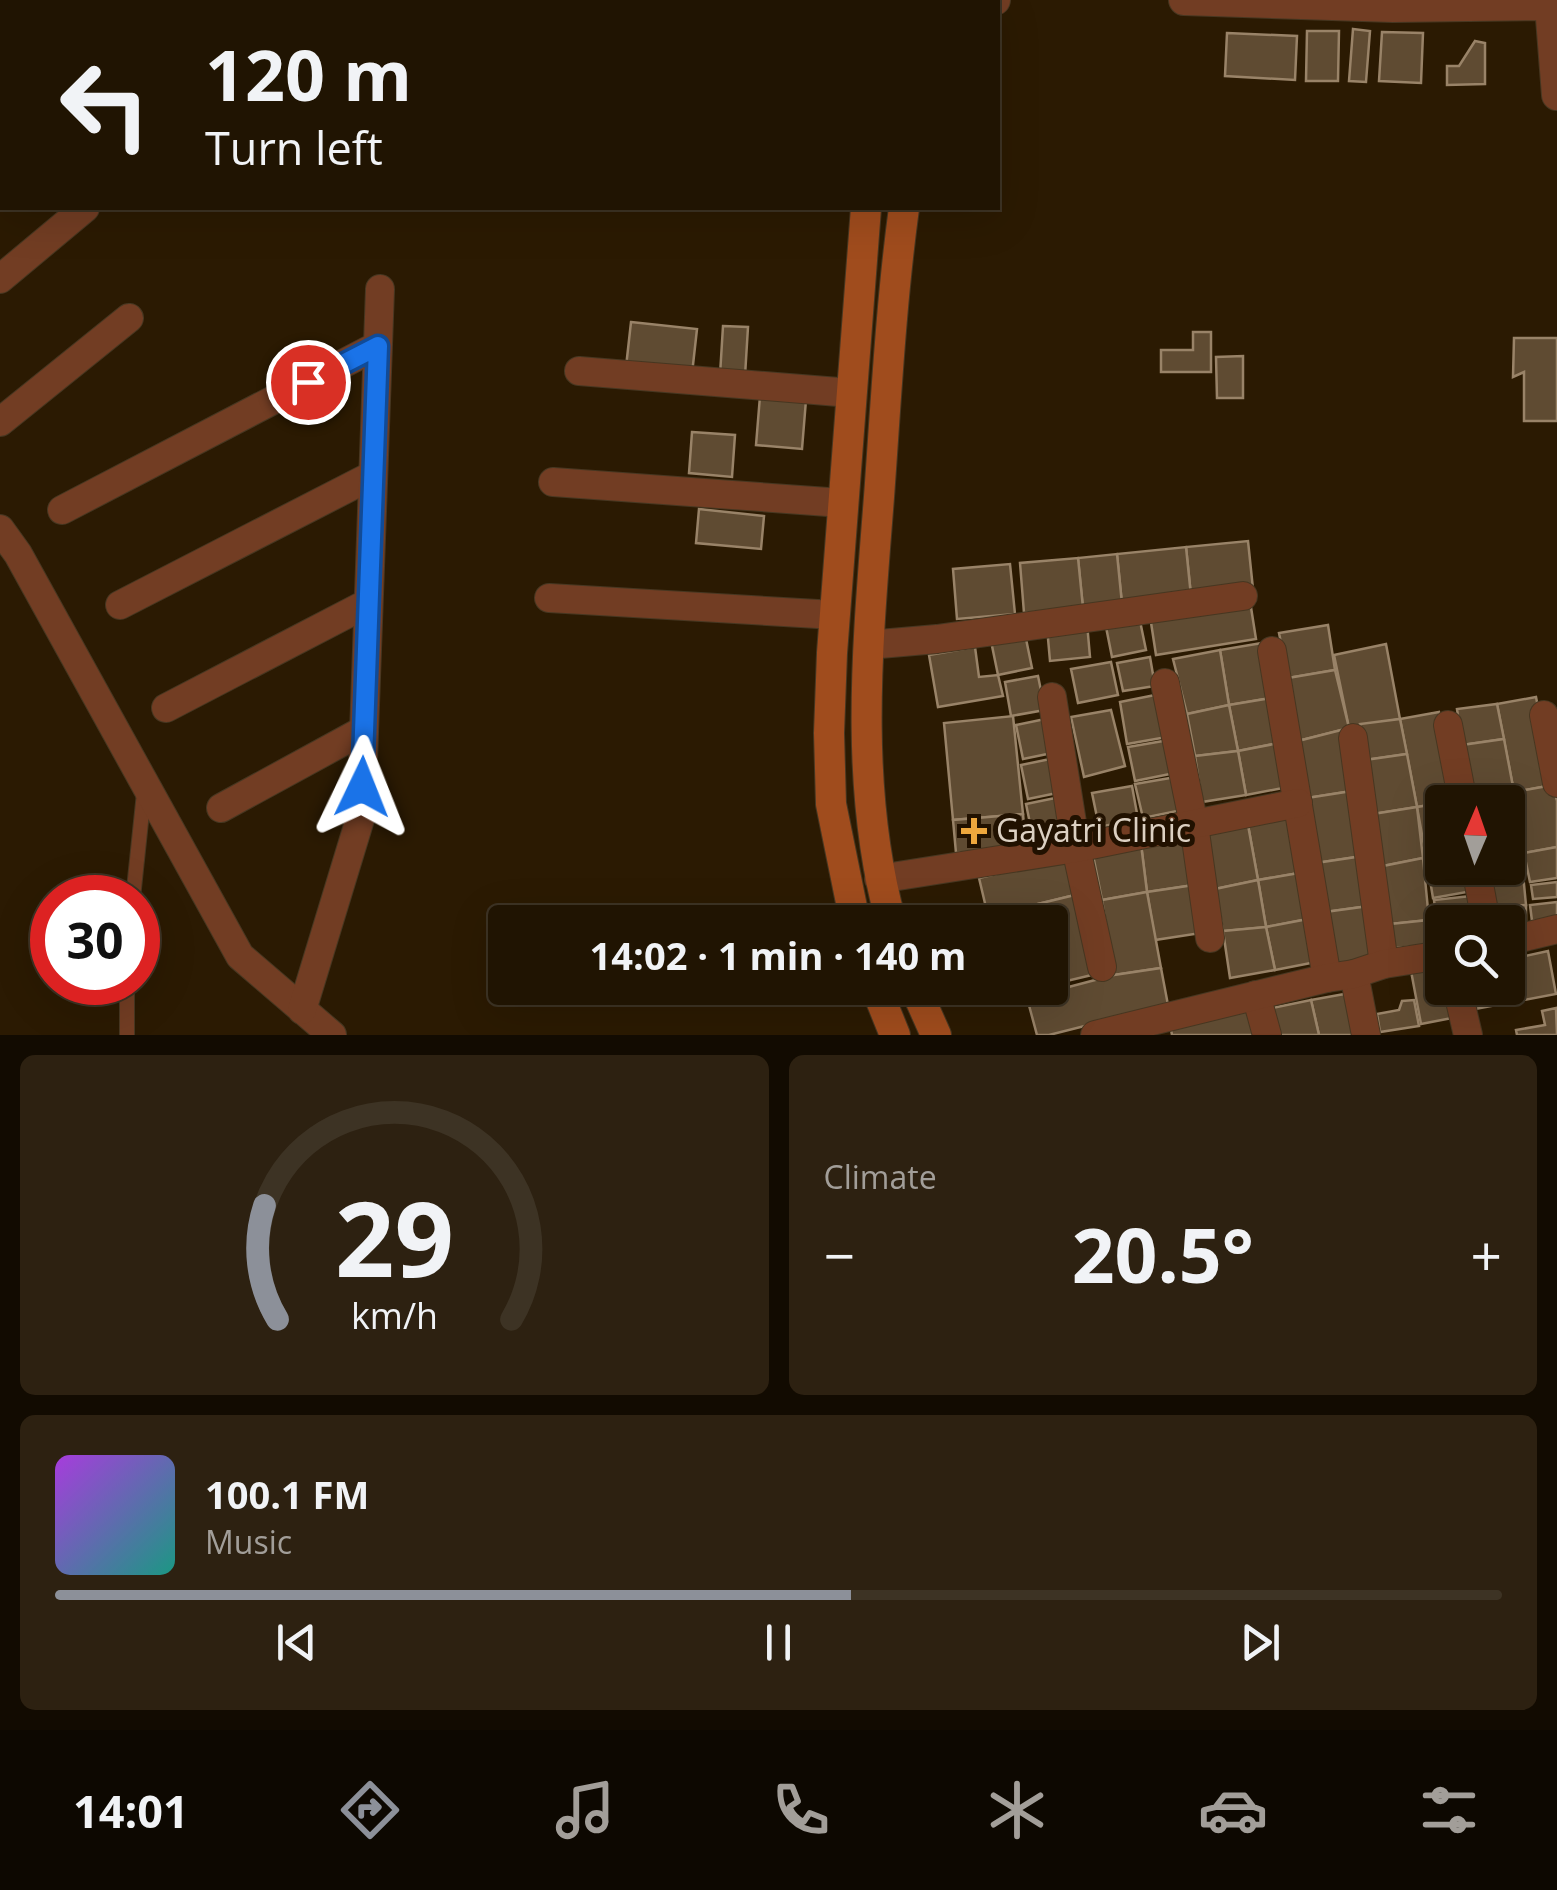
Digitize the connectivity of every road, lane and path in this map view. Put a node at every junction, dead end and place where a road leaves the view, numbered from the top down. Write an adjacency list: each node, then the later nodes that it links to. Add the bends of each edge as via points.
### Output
1 (1184, 0): 2 (street)
2 (1553, 5): 3 (street)
3 (1557, 95)
4 (83, 210): 7 (street)
5 (866, 210): 12 (main road)
6 (904, 210): 24 (main road)
7 (0, 280)
8 (380, 289): 10 (street)
9 (129, 318): 13 (street)
10 (378, 346): 14 (street); 17 (street)
11 (579, 371): 12 (street)
12 (851, 393): 16 (main road)
13 (0, 422)
14 (371, 476): 21 (street); 22 (street)
15 (554, 482): 16 (street)
16 (842, 503): 23 (main road)
17 (62, 510)
18 (0, 528): 33 (street)
19 (1243, 596): 24 (street)
20 (549, 598): 23 (street)
21 (368, 604): 28 (street); 31 (street)
22 (120, 605)
23 (834, 614): 42 (main road, via 832,804)
24 (868, 645): 41 (main road, via 865,736)
25 (1272, 651): 36 (street)
26 (1166, 683): 38 (street)
27 (1052, 698): 39 (street)
28 (166, 708)
29 (1544, 716): 34 (street)
30 (1448, 725): 35 (street)
31 (364, 730): 37 (street); 56 (street, via 360,831)
32 (1353, 738): 48 (street)
33 (145, 782): 40 (lane); 56 (street, via 240,956)
34 (1557, 783)
35 (1460, 785)
36 (1298, 803): 38 (street); 50 (street)
37 (221, 808)
38 (1194, 825): 39 (street); 46 (street)
39 (1076, 848): 41 (street); 49 (street)
40 (135, 875)
41 (879, 879): 43 (main road)
42 (853, 905)
43 (886, 905)
44 (1556, 932): 45 (street)
45 (1525, 937)
46 (1210, 938)
47 (1425, 957): 48 (street)
48 (1384, 964): 50 (street)
49 (1102, 967)
50 (1341, 976): 51 (street); 63 (street)
51 (1256, 994): 61 (street); 62 (street)
52 (128, 1005): 57 (lane)
53 (883, 1005): 59 (main road)
54 (923, 1005): 60 (main road)
55 (1461, 1005): 64 (street)
56 (302, 1010): 58 (street)
57 (127, 1035)
58 (332, 1035)
59 (895, 1035)
60 (936, 1035)
61 (1095, 1035)
62 (1267, 1035)
63 (1366, 1035)
64 (1468, 1035)

